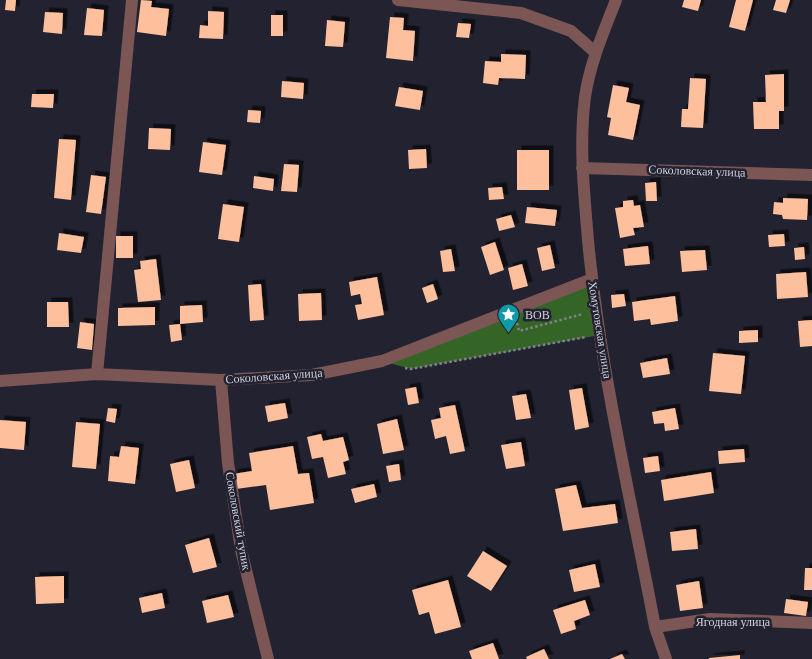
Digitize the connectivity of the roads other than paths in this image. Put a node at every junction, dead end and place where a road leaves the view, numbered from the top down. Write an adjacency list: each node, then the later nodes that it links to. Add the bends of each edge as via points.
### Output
1 (132, 0): 8 (street)
2 (398, 0): 4 (street, via 521,13 571,30)
3 (616, 0): 4 (street, Хомутовская улица)
4 (596, 54): 5 (street, Хомутовская улица, via 585,96)
5 (582, 168): 6 (street, Соколовская улица); 7 (street, Хомутовская улица)
6 (812, 175)
7 (592, 279): 9 (street, Соколовская улица, via 382,361 312,375); 12 (street, Хомутовская улица)
8 (98, 374): 9 (street, Соколовская улица); 10 (street, Соколовская улица)
9 (221, 380): 13 (street, Соколовский тупик, via 228,463 241,550)
10 (0, 382)
11 (812, 623): 12 (street, Ягодная улица, via 710,620)
12 (655, 627): 14 (street, Хомутовская улица)
13 (268, 659)
14 (666, 659)

